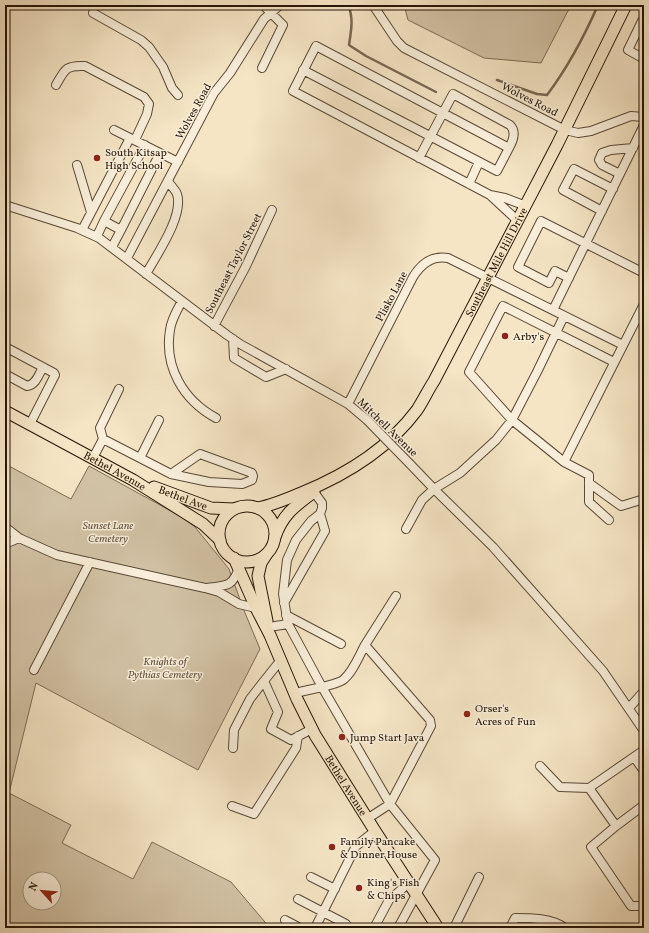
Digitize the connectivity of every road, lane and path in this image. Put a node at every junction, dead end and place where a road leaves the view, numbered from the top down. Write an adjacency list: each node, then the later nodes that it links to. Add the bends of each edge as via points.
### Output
1 (264, 5): 5 (street)
2 (280, 5): 5 (street, Wolves Road)
3 (373, 5): 17 (street, Wolves Road, via 404,48)
4 (626, 5): 17 (main road, Southeast Mile Hill Drive)
5 (270, 12): 9 (street, via 283,25); 25 (street, Wolves Road, via 214,93)
6 (93, 13): 12 (street, via 149,47)
7 (644, 22): 8 (street, via 628,50)
8 (644, 59)
9 (262, 68)
10 (303, 70): 13 (street, via 316,46); 18 (street); 24 (street, via 293,91)
11 (56, 85): 19 (street, via 65,70 85,66 144,97 149,104 147,114)
12 (178, 95)
13 (443, 113): 18 (street); 21 (street); 21 (street, via 453,94 510,125 514,136)
14 (644, 117): 17 (street, via 631,116 591,131 578,133)
15 (644, 125): 22 (street)
16 (114, 130): 19 (street)
17 (565, 130): 34 (main road, Southeast Mile Hill Drive)
18 (430, 136): 24 (street); 26 (street)
19 (133, 139): 20 (street); 37 (street)
20 (145, 145): 23 (street); 39 (street)
21 (510, 148): 26 (street, via 498,171)
22 (633, 148): 28 (street); 28 (street, via 602,153 599,160 602,165)
23 (160, 153): 25 (street); 41 (street)
24 (419, 158): 30 (street)
25 (178, 162): 29 (street, Wolves Road)
26 (480, 162): 30 (street)
27 (77, 165): 37 (street)
28 (620, 174): 31 (street)
29 (168, 181): 45 (street, Wolves Road); 47 (street, via 177,193 178,210)
30 (468, 184): 32 (street)
31 (613, 189): 36 (street); 36 (street, via 574,169 563,190)
32 (490, 195): 34 (street); 38 (street)
33 (5, 205): 40 (street, Mitchell Avenue)
34 (526, 206): 38 (main road, Southeast Mile Hill Drive)
35 (272, 210): 54 (street, Southeast Taylor Street)
36 (602, 211): 43 (street)
37 (91, 212): 40 (street)
38 (518, 220): 48 (main road, Southeast Mile Hill Drive)
39 (104, 221): 41 (street); 42 (street)
40 (82, 230): 42 (street, Mitchell Avenue)
41 (121, 230): 44 (street)
42 (97, 236): 44 (street, Mitchell Avenue)
43 (586, 244): 46 (street); 49 (street); 49 (street, via 541,221 518,267 549,283 555,271)
44 (112, 246): 45 (street, Mitchell Avenue)
45 (127, 258): 47 (street, Mitchell Avenue)
46 (644, 273)
47 (146, 274): 50 (street, Mitchell Avenue)
48 (489, 278): 52 (street, Plisko Lane); 64 (street, Plisko Lane, via 442,257 428,260 420,267 412,276); 77 (main road, Southeast Mile Hill Drive, via 434,381 410,418 398,432 369,456)
49 (569, 278): 52 (street)
50 (182, 301): 54 (street, Mitchell Avenue); 66 (street, via 170,330 169,355 173,372 204,412)
51 (644, 304): 57 (street)
52 (553, 310): 53 (street, Plisko Lane)
53 (564, 316): 55 (street); 57 (street, Plisko Lane)
54 (214, 326): 56 (street, Mitchell Avenue)
55 (556, 333): 59 (street); 68 (street); 68 (street, via 503,306 469,372)
56 (233, 339): 61 (street, Mitchell Avenue); 61 (street, via 234,358 266,377)
57 (623, 345): 59 (street)
58 (5, 354): 60 (street, via 9,349)
59 (614, 362): 73 (street)
60 (43, 367): 62 (street, via 31,386); 69 (street, via 55,375)
61 (286, 369): 64 (street, Mitchell Avenue)
62 (5, 374)
63 (119, 389): 70 (street, via 100,428)
64 (348, 404): 78 (street, Mitchell Avenue, bridge, via 367,420)
65 (5, 410): 69 (main road, Bethel Avenue)
66 (216, 418)
67 (159, 420): 72 (street)
68 (512, 420): 73 (street); 78 (street, via 496,440 460,473)
69 (30, 424): 71 (main road, Bethel Avenue)
70 (103, 439): 71 (street); 72 (street)
71 (93, 458): 75 (main road, Bethel Avenue)
72 (140, 458): 74 (street)
73 (564, 462): 76 (street, via 589,475)
74 (171, 474): 74 (street, via 209,482 242,484 252,480 254,476 252,473 200,454)
75 (133, 480): 82 (main road, Bethel Ave, via 211,508); 88 (main road, Bethel Avenue, via 202,524)
76 (589, 483): 80 (street, via 621,506); 84 (street, via 589,502)
77 (323, 484): 79 (main road, Southeast Mile Hill Drive); 81 (main road, Southeast Mile Hill Drive)
78 (434, 490): 86 (street, via 422,500); 109 (street, Mitchell Avenue, via 494,547 602,671)
79 (314, 492): 83 (street, via 322,503); 89 (main road, Southeast Mile Hill Drive, via 283,519)
80 (644, 499)
81 (258, 508): 82 (main road, via 246,506); 89 (main road, via 272,521)
82 (234, 509): 88 (main road, via 220,525)
83 (320, 514): 96 (street, via 325,531); 96 (street, via 296,540 287,560)
84 (609, 520)
85 (5, 527): 87 (street)
86 (406, 529)
87 (19, 538): 90 (street); 92 (street, via 57,555)
88 (220, 540): 93 (main road)
89 (274, 540): 91 (main road)
90 (5, 544)
91 (268, 552): 93 (main road, via 256,560); 100 (main road, Bethel Avenue, via 261,563 258,576)
92 (90, 562): 94 (street); 104 (street)
93 (236, 563): 94 (street, via 235,578 232,582 228,585); 97 (main road, Bethel Avenue)
94 (206, 588): 97 (street, via 219,592 239,604)
95 (396, 596): 102 (street)
96 (284, 603): 98 (street)
97 (256, 608): 100 (main road, Bethel Avenue)
98 (286, 615): 99 (street); 101 (street)
99 (288, 624): 100 (street); 106 (street)
100 (269, 631): 103 (main road, Bethel Avenue)
101 (341, 644)
102 (365, 645): 106 (street, via 343,680); 119 (street, via 430,720 431,726)
103 (280, 661): 105 (street); 108 (main road, Bethel Avenue)
104 (34, 670)
105 (264, 681): 112 (street, via 278,712 271,729 291,740); 113 (street, via 250,699 234,730)
106 (322, 687): 108 (street); 119 (street)
107 (644, 691): 109 (street)
108 (295, 694): 110 (main road, Bethel Avenue)
109 (629, 708): 111 (street, Mitchell Avenue)
110 (312, 729): 112 (street); 122 (main road, Bethel Avenue)
111 (644, 730)
112 (298, 736): 121 (street, via 296,748 254,814)
113 (233, 748)
114 (644, 750): 115 (street)
115 (634, 757): 117 (street); 118 (street)
116 (540, 766): 118 (street, via 560,787)
117 (644, 771)
118 (589, 788): 123 (street)
119 (390, 804): 122 (street); 129 (street, via 435,860)
120 (644, 805): 123 (street)
121 (232, 806)
122 (368, 819): 124 (main road, Bethel Avenue)
123 (616, 826): 131 (street, via 591,847 631,906)
124 (375, 831): 127 (main road, Bethel Avenue); 128 (street, via 356,846)
125 (311, 877): 128 (street)
126 (479, 877): 140 (street)
127 (409, 883): 129 (main road, Bethel Avenue); 137 (street, via 389,900)
128 (335, 889): 132 (street)
129 (416, 895): 138 (street); 139 (main road, Bethel Avenue)
130 (298, 898): 132 (street)
131 (644, 906)
132 (323, 912): 134 (street); 136 (street)
133 (285, 920): 135 (street)
134 (346, 924)
135 (300, 928)
136 (315, 928)
137 (374, 928)
138 (398, 928)
139 (438, 928)
140 (454, 928)
141 (510, 928): 142 (street, via 515,918 558,922)
142 (565, 928)

